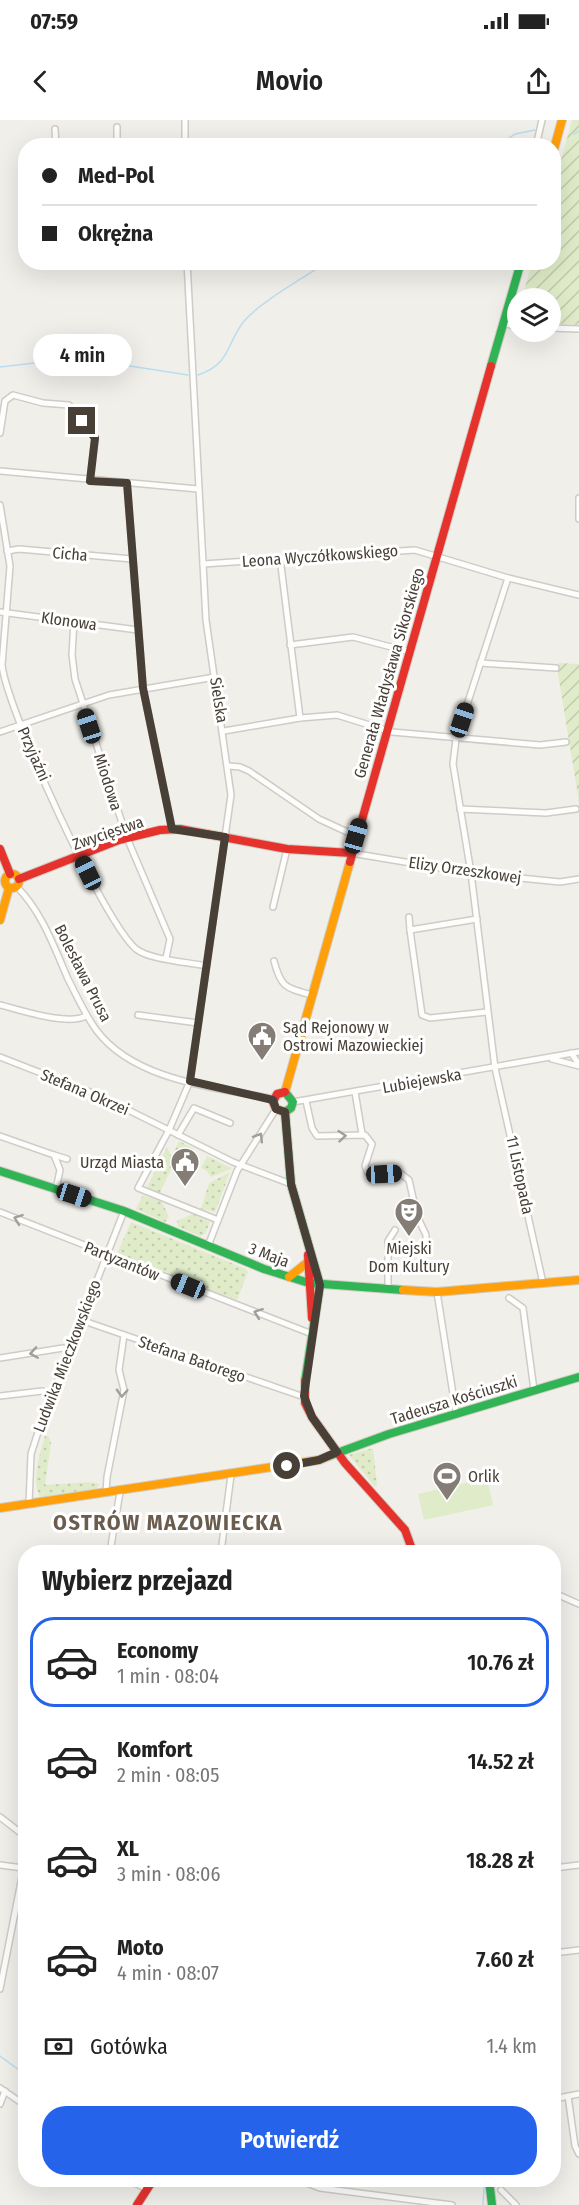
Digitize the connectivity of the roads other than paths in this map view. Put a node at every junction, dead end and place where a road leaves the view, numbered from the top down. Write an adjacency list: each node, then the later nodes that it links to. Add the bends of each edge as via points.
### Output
1 (185, 120): 8 (street)
2 (542, 120): 9 (street)
3 (562, 120): 10 (street)
4 (117, 127): 7 (street)
5 (55, 129): 6 (street)
6 (56, 138)
7 (117, 138)
8 (185, 138)
9 (538, 138)
10 (557, 138)
11 (187, 270): 21 (street, Sielska)
12 (518, 270): 13 (street, Generała Władysława Sikorskiego)
13 (503, 323): 14 (street); 26 (street, Generała Władysława Sikorskiego)
14 (507, 324)
15 (561, 328): 16 (street)
16 (579, 329)
17 (0, 434): 19 (street, via 5,401 13,395 69,405 95,438)
18 (0, 471): 19 (street)
19 (90, 481): 20 (street)
20 (127, 483): 21 (street); 28 (street)
21 (198, 489): 29 (street, Sielska)
22 (579, 498): 24 (street)
23 (0, 505): 25 (street, Przyjaźni)
24 (579, 519)
25 (8, 551): 28 (street, Cicha); 32 (street, Przyjaźni, via 10,566)
26 (436, 556): 27 (street, Leona Wyczółkowskiego, via 415,550); 30 (street, Leona Wyczółkowskiego); 36 (street, Generała Władysława Sikorskiego)
27 (280, 558): 29 (street, Leona Wyczółkowskiego); 35 (street)
28 (132, 559): 34 (street)
29 (202, 564): 39 (street, Sielska)
30 (508, 578): 31 (street, Leona Wyczółkowskiego); 37 (street, 11 Listopada)
31 (579, 594)
32 (3, 612): 33 (street, Klonowa); 43 (street, Przyjaźni, via 3,678)
33 (74, 621): 34 (street, Klonowa); 41 (street, Miodowa, via 72,655)
34 (138, 630): 40 (street)
35 (290, 645): 36 (street, via 353,637); 42 (street)
36 (410, 652): 44 (street, Generała Władysława Sikorskiego)
37 (480, 663): 38 (street); 47 (street, 11 Listopada)
38 (556, 668)
39 (215, 677): 40 (street); 45 (street, Sielska)
40 (143, 688): 41 (street); 52 (street)
41 (82, 703): 43 (street); 55 (street, Miodowa)
42 (300, 718): 44 (street, via 337,715); 45 (street)
43 (21, 725): 46 (street); 59 (street, Przyjaźni)
44 (387, 730): 47 (street); 53 (street, Generała Władysława Sikorskiego)
45 (224, 731): 49 (street, Sielska)
46 (0, 732)
47 (456, 739): 48 (street, via 540,745); 50 (street, 11 Listopada, via 453,764)
48 (566, 742)
49 (229, 766): 53 (street, via 240,766 319,819); 54 (street, Sielska, via 231,795)
50 (460, 809): 51 (street, via 546,813); 60 (street, 11 Listopada)
51 (576, 809)
52 (172, 829): 54 (street, Zwycięstwa); 55 (street, Zwycięstwa)
53 (356, 836): 58 (street, Generała Władysława Sikorskiego)
54 (225, 837): 57 (street, Zwycięstwa); 71 (street, Sielska)
55 (127, 838): 59 (street, Zwycięstwa); 69 (street, Miodowa, via 170,939)
56 (0, 849): 61 (street)
57 (287, 849): 58 (street, Zwycięstwa); 64 (street)
58 (351, 853): 60 (street, Elizy Orzeszkowej); 72 (street, Generała Władysława Sikorskiego)
59 (80, 856): 63 (street, Zwycięstwa); 69 (street, Przyjaźni, via 96,890 135,948)
60 (471, 873): 62 (street, Elizy Orzeszkowej, via 560,882); 66 (street, 11 Listopada)
61 (10, 874): 63 (street); 63 (street, via 5,881)
62 (579, 879)
63 (15, 885): 67 (street); 76 (street, Bolesława Prusa, via 37,912)
64 (273, 907)
65 (409, 917): 68 (street)
66 (477, 918): 68 (street); 74 (street, 11 Listopada)
67 (0, 920)
68 (410, 930): 74 (street, via 422,1015 430,1018)
69 (166, 958): 71 (street, Przyjaźni)
70 (274, 961): 72 (street, via 280,982)
71 (206, 966): 77 (street, Sielska)
72 (312, 994): 85 (street, Generała Władysława Sikorskiego)
73 (0, 1005): 76 (street, via 75,1020)
74 (487, 1012): 83 (street, 11 Listopada)
75 (138, 1015): 77 (street)
76 (86, 1016): 84 (street, Bolesława Prusa, via 110,1045 131,1062)
77 (198, 1023): 84 (street, Sielska)
78 (579, 1052): 79 (street, Lubiejewska)
79 (571, 1053): 81 (street, Lubiejewska); 82 (street, Lubiejewska)
80 (0, 1057): 93 (street, Stefana Okrzei, via 100,1096)
81 (550, 1058): 82 (street, Lubiejewska); 83 (street, Lubiejewska)
82 (579, 1065)
83 (495, 1068): 86 (street, Lubiejewska); 115 (street, 11 Listopada)
84 (190, 1081): 87 (street, Bolesława Prusa); 93 (street, Sielska)
85 (285, 1092): 87 (street); 89 (street)
86 (355, 1092): 88 (street, Lubiejewska); 94 (street)
87 (273, 1100): 90 (street)
88 (306, 1101): 89 (street, Lubiejewska); 94 (street, one-way to 94, via 317,1136)
89 (293, 1102): 91 (street)
90 (276, 1109): 91 (street); 99 (street, one-way to 90)
91 (285, 1112): 101 (street)
92 (230, 1124): 95 (street, via 194,1108)
93 (169, 1130): 95 (street, Stefana Okrzei); 105 (street, Sielska, via 138,1188)
94 (362, 1134): 109 (street, via 372,1144 365,1170 407,1176 426,1235 426,1247)
95 (178, 1135): 99 (street, Stefana Okrzei)
96 (0, 1136): 97 (street)
97 (54, 1155): 98 (street); 102 (street, via 60,1170)
98 (67, 1159)
99 (241, 1164): 101 (street, Stefana Okrzei); 105 (street)
100 (0, 1171): 102 (street, 3 Maja)
101 (291, 1184): 108 (street)
102 (56, 1189): 103 (street, 3 Maja)
103 (124, 1211): 107 (street, 3 Maja); 110 (street, Ludwika Mieczkowskiego)
104 (0, 1212): 110 (street, Partyzantów, one-way to 104)
105 (218, 1220): 107 (street)
106 (395, 1230): 109 (street)
107 (208, 1246): 112 (street, 3 Maja)
108 (307, 1248): 111 (street); 116 (street)
109 (388, 1248): 117 (street)
110 (107, 1255): 120 (street, Ludwika Mieczkowskiego); 121 (street, Partyzantów, one-way to 110)
111 (308, 1262): 112 (street); 114 (street)
112 (289, 1277): 114 (street, 3 Maja)
113 (579, 1280): 115 (street, 3 Maja)
114 (309, 1283): 116 (street, 3 Maja); 121 (street)
115 (543, 1283): 118 (street, 3 Maja)
116 (320, 1285): 117 (street, 3 Maja); 121 (street)
117 (388, 1289): 118 (street, 3 Maja)
118 (437, 1292): 130 (street)
119 (510, 1298): 126 (street, via 523,1308)
120 (81, 1320): 122 (street, Stefana Batorego); 123 (street, Ludwika Mieczkowskiego)
121 (313, 1330): 129 (street)
122 (124, 1335): 129 (street, Stefana Batorego); 134 (street, one-way to 134, via 119,1370 124,1390)
123 (69, 1350): 124 (street, one-way to 124); 127 (street, Ludwika Mieczkowskiego)
124 (0, 1358)
125 (579, 1377): 126 (street, Tadeusza Kościuszki)
126 (534, 1390): 130 (street, Tadeusza Kościuszki)
127 (52, 1394): 128 (street, via 42,1391); 135 (street, Ludwika Mieczkowskiego, via 31,1454)
128 (0, 1395)
129 (304, 1396): 131 (street, via 312,1417)
130 (456, 1413): 131 (street, Tadeusza Kościuszki)
131 (337, 1452): 132 (street, Tadeusza Kościuszki, via 319,1460); 139 (street, via 405,1530)
132 (231, 1475): 133 (street, Tadeusza Kościuszki); 138 (street)
133 (120, 1492): 134 (street, Tadeusza Kościuszki); 137 (street)
134 (106, 1494): 135 (street, Tadeusza Kościuszki)
135 (29, 1505): 136 (street, Tadeusza Kościuszki)
136 (0, 1508)
137 (111, 1545)
138 (222, 1545)
139 (410, 1545)
140 (561, 1596): 141 (street)
141 (579, 1604)
142 (0, 1817): 143 (street)
143 (18, 1831)
144 (0, 1865): 146 (street)
145 (579, 1865): 147 (street)
146 (18, 1867)
147 (561, 1867)
148 (18, 1894): 151 (street)
149 (579, 1950): 150 (street)
150 (561, 1952)
151 (0, 1989)
152 (2, 2089): 156 (street); 157 (street)
153 (579, 2094): 154 (street)
154 (567, 2096): 155 (street); 158 (street)
155 (561, 2097)
156 (18, 2100)
157 (0, 2104)
158 (579, 2154)
159 (143, 2187): 162 (street)
160 (317, 2187): 165 (street)
161 (489, 2187): 166 (street)
162 (147, 2189): 164 (street)
163 (501, 2190): 167 (street)
164 (137, 2205)
165 (453, 2205)
166 (492, 2205)
167 (516, 2205)

